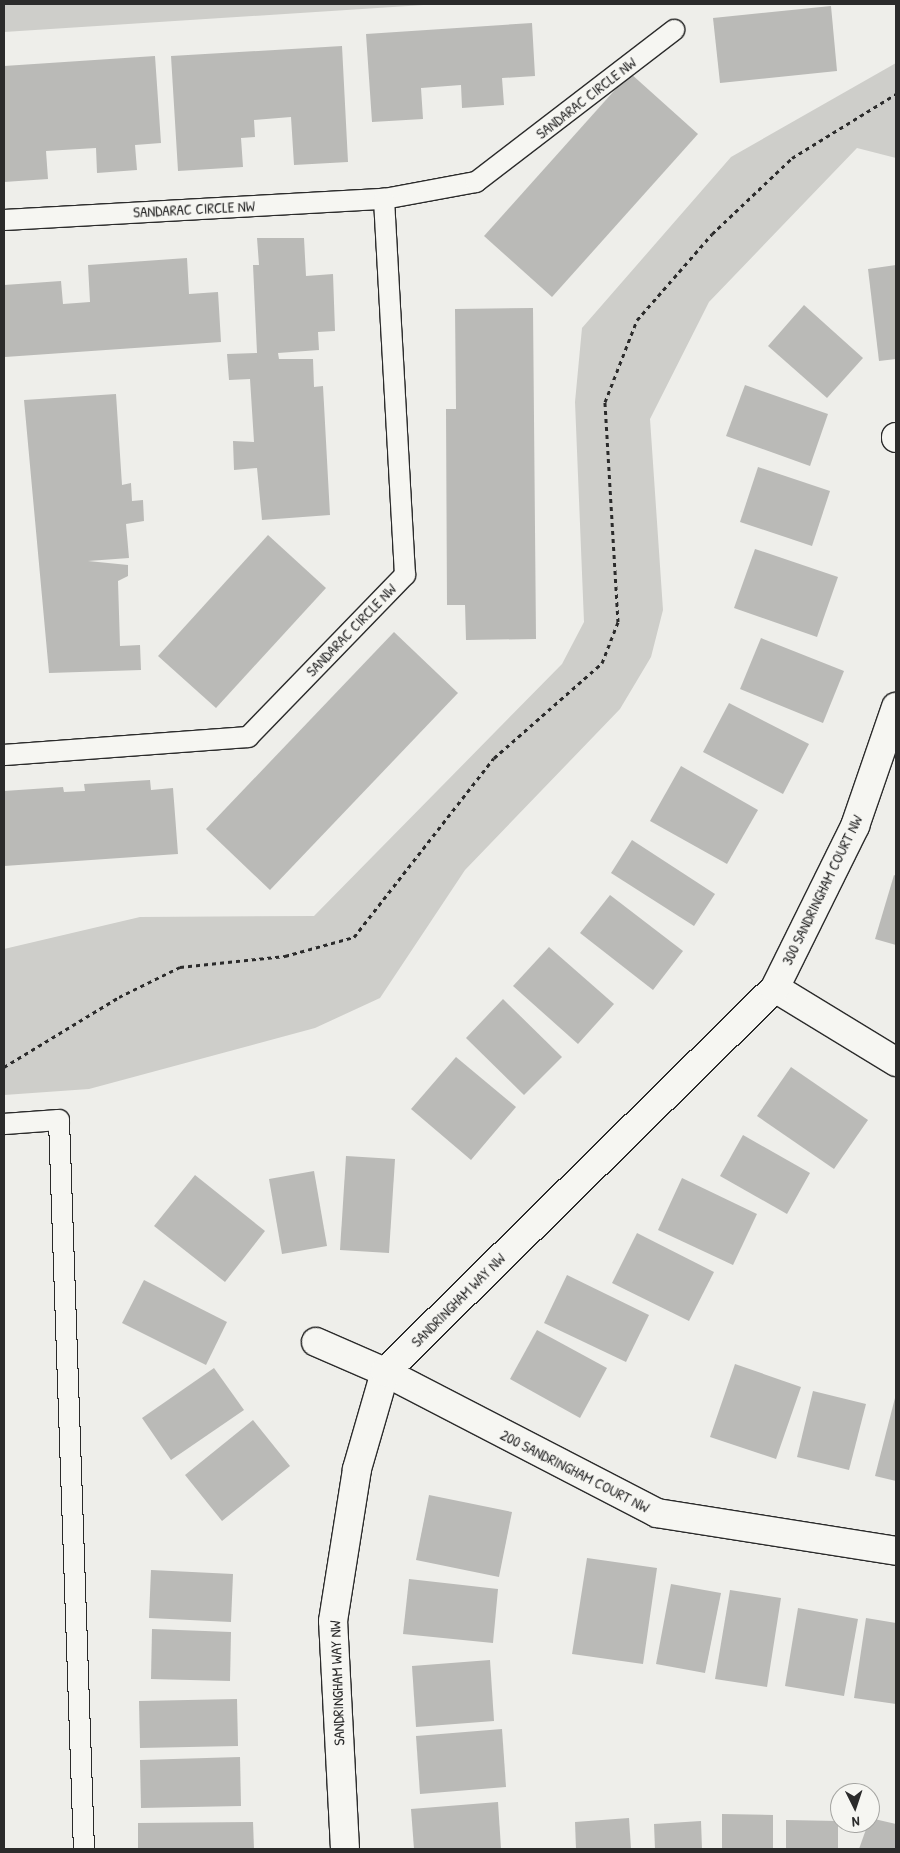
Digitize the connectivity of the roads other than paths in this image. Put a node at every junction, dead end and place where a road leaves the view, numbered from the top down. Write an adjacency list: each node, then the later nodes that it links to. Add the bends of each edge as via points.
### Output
1 (674, 30): 2 (lane, SANDARAC CIRCLE NW, via 476,182)
2 (384, 199): 3 (lane, SANDARAC CIRCLE NW); 5 (lane, SANDARAC CIRCLE NW, via 405,575 248,737)
3 (4, 220)
4 (896, 707): 6 (street, 300 SANDRINGHAM COURT NW, via 855,826)
5 (4, 755)
6 (775, 988): 7 (street); 10 (street, SANDRINGHAM WAY NW)
7 (896, 1062)
8 (4, 1124): 12 (lane, via 59,1120)
9 (316, 1342): 10 (street, 200 SANDRINGHAM COURT NW)
10 (385, 1372): 11 (street, 200 SANDRINGHAM COURT NW, via 657,1513); 13 (street, SANDRINGHAM WAY NW, via 357,1469 333,1622)
11 (896, 1551)
12 (84, 1849)
13 (344, 1849)

